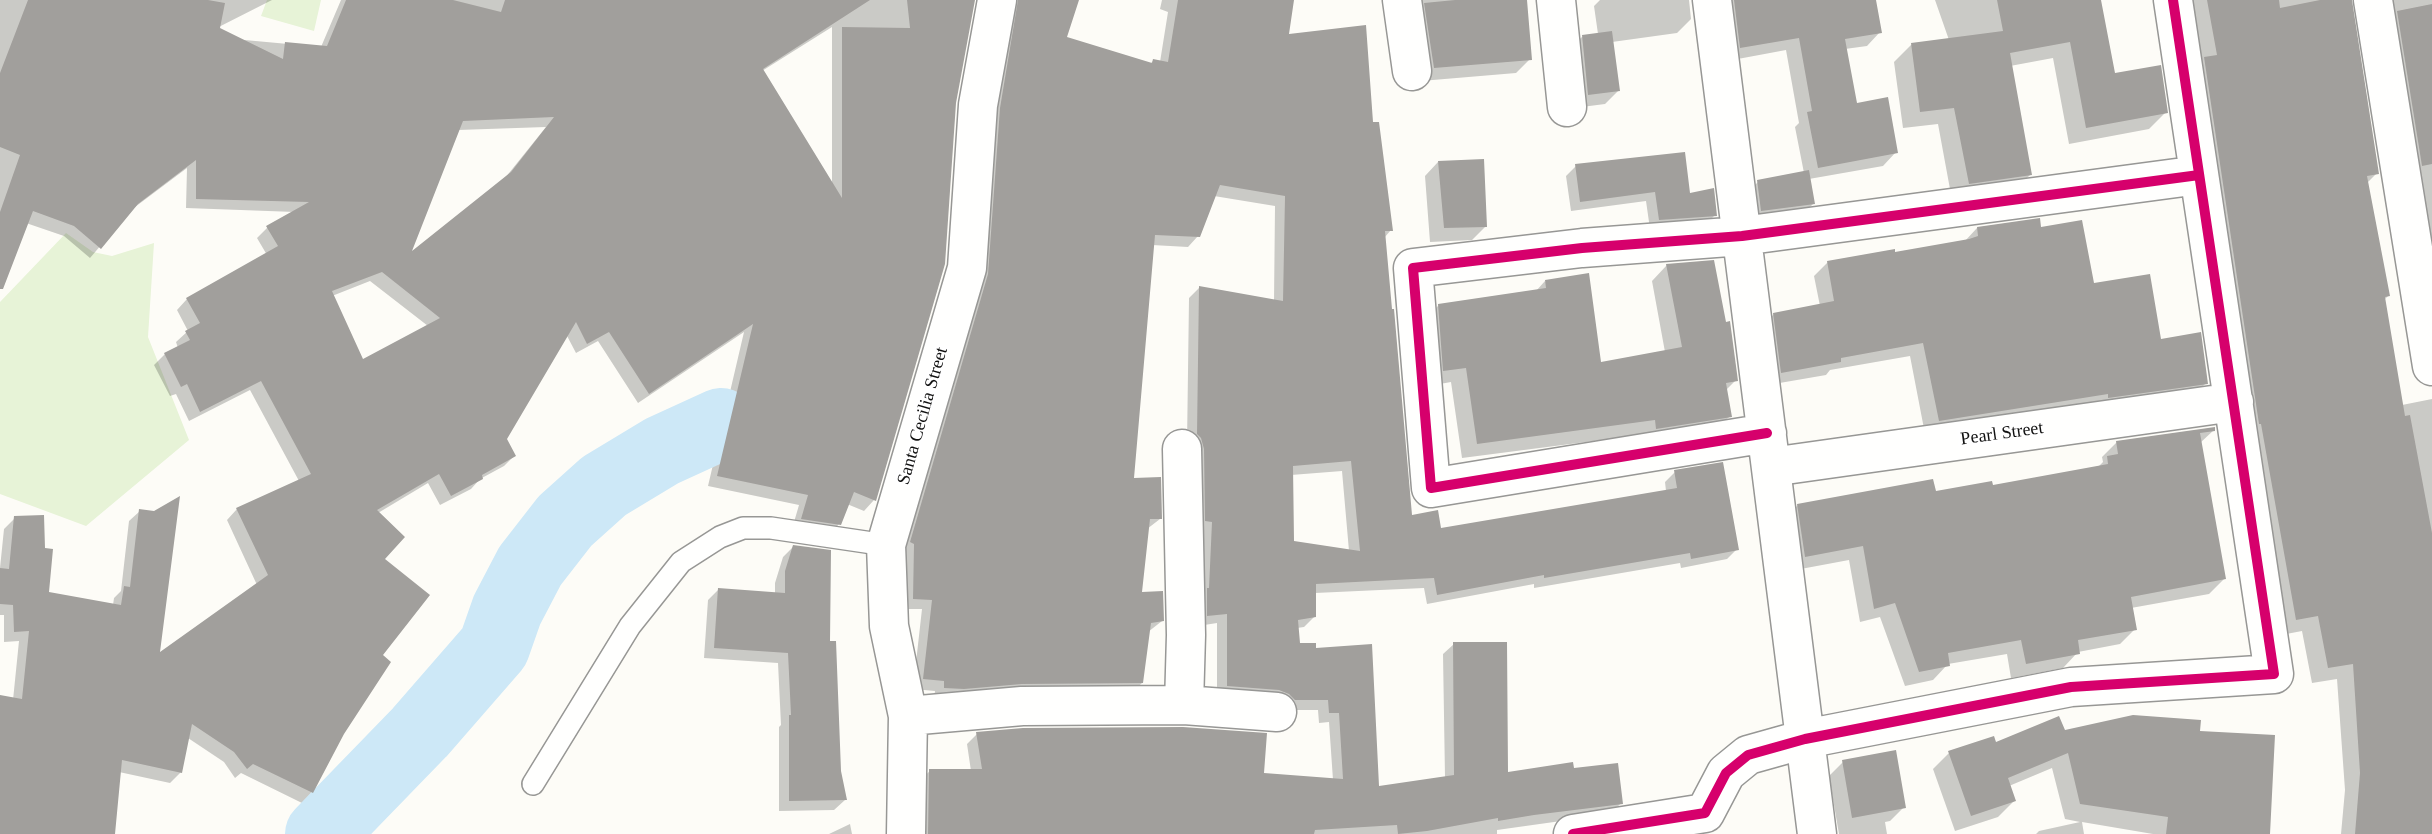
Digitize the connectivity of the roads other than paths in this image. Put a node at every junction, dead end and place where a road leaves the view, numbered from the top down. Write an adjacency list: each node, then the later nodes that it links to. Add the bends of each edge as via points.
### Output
1 (997, 0): 15 (street, Santa Cecilia Street, via 978,105 967,268)
2 (1402, 0): 7 (street)
3 (1556, 0): 8 (street)
4 (1712, 0): 10 (street)
5 (2173, 0): 9 (street)
6 (2373, 0): 11 (street)
7 (1412, 72)
8 (1566, 107)
9 (2199, 175): 10 (street); 12 (street)
10 (1742, 236): 14 (street); 14 (street, Pearl Street, via 1582,248 1413,268 1431,488)
11 (2432, 366)
12 (2234, 402): 14 (street, Pearl Street); 19 (street, via 2274,674 2071,687)
13 (1182, 449): 16 (street)
14 (1769, 450): 19 (street)
15 (886, 545): 18 (street, Santa Cecilia Street, via 889,626); 20 (lane, via 743,528 681,562 630,626)
16 (1184, 705): 17 (street); 18 (street, via 1022,706)
17 (1277, 712)
18 (908, 716): 22 (street, Santa Cecilia Street)
19 (1805, 739): 21 (street, via 1748,755 1726,773); 24 (street)
20 (533, 783)
21 (1707, 824): 23 (street)
22 (906, 834)
23 (1575, 834)
24 (1817, 834)

